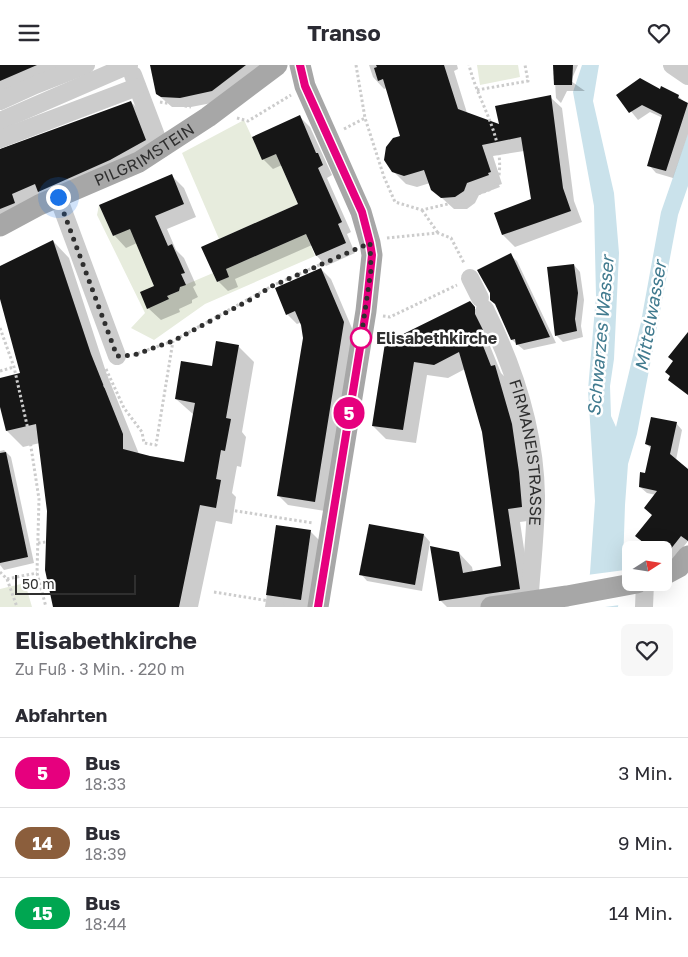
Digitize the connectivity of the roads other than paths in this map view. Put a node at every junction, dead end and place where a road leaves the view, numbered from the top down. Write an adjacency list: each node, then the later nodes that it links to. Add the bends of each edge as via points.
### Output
1 (86, 65): 8 (street)
2 (130, 65): 7 (street); 9 (street)
3 (276, 65): 11 (main road, PILGRIMSTEIN)
4 (300, 65): 21 (main road, via 305,86 362,212 370,243 371,270)
5 (672, 65): 6 (street)
6 (688, 77)
7 (137, 87): 10 (street); 11 (street)
8 (0, 101)
9 (0, 121)
10 (0, 139)
11 (161, 149): 12 (main road, PILGRIMSTEIN)
12 (58, 197): 13 (main road, PILGRIMSTEIN); 15 (street)
13 (0, 226)
14 (470, 278): 20 (street, FIRMANEISTRASSE, via 494,327 521,398 534,466 536,497)
15 (117, 356)
16 (688, 556): 17 (main road)
17 (672, 570)
18 (622, 586): 20 (main road)
19 (639, 591): 23 (street)
20 (529, 599): 22 (main road)
21 (318, 607)
22 (491, 607)
23 (644, 607)

